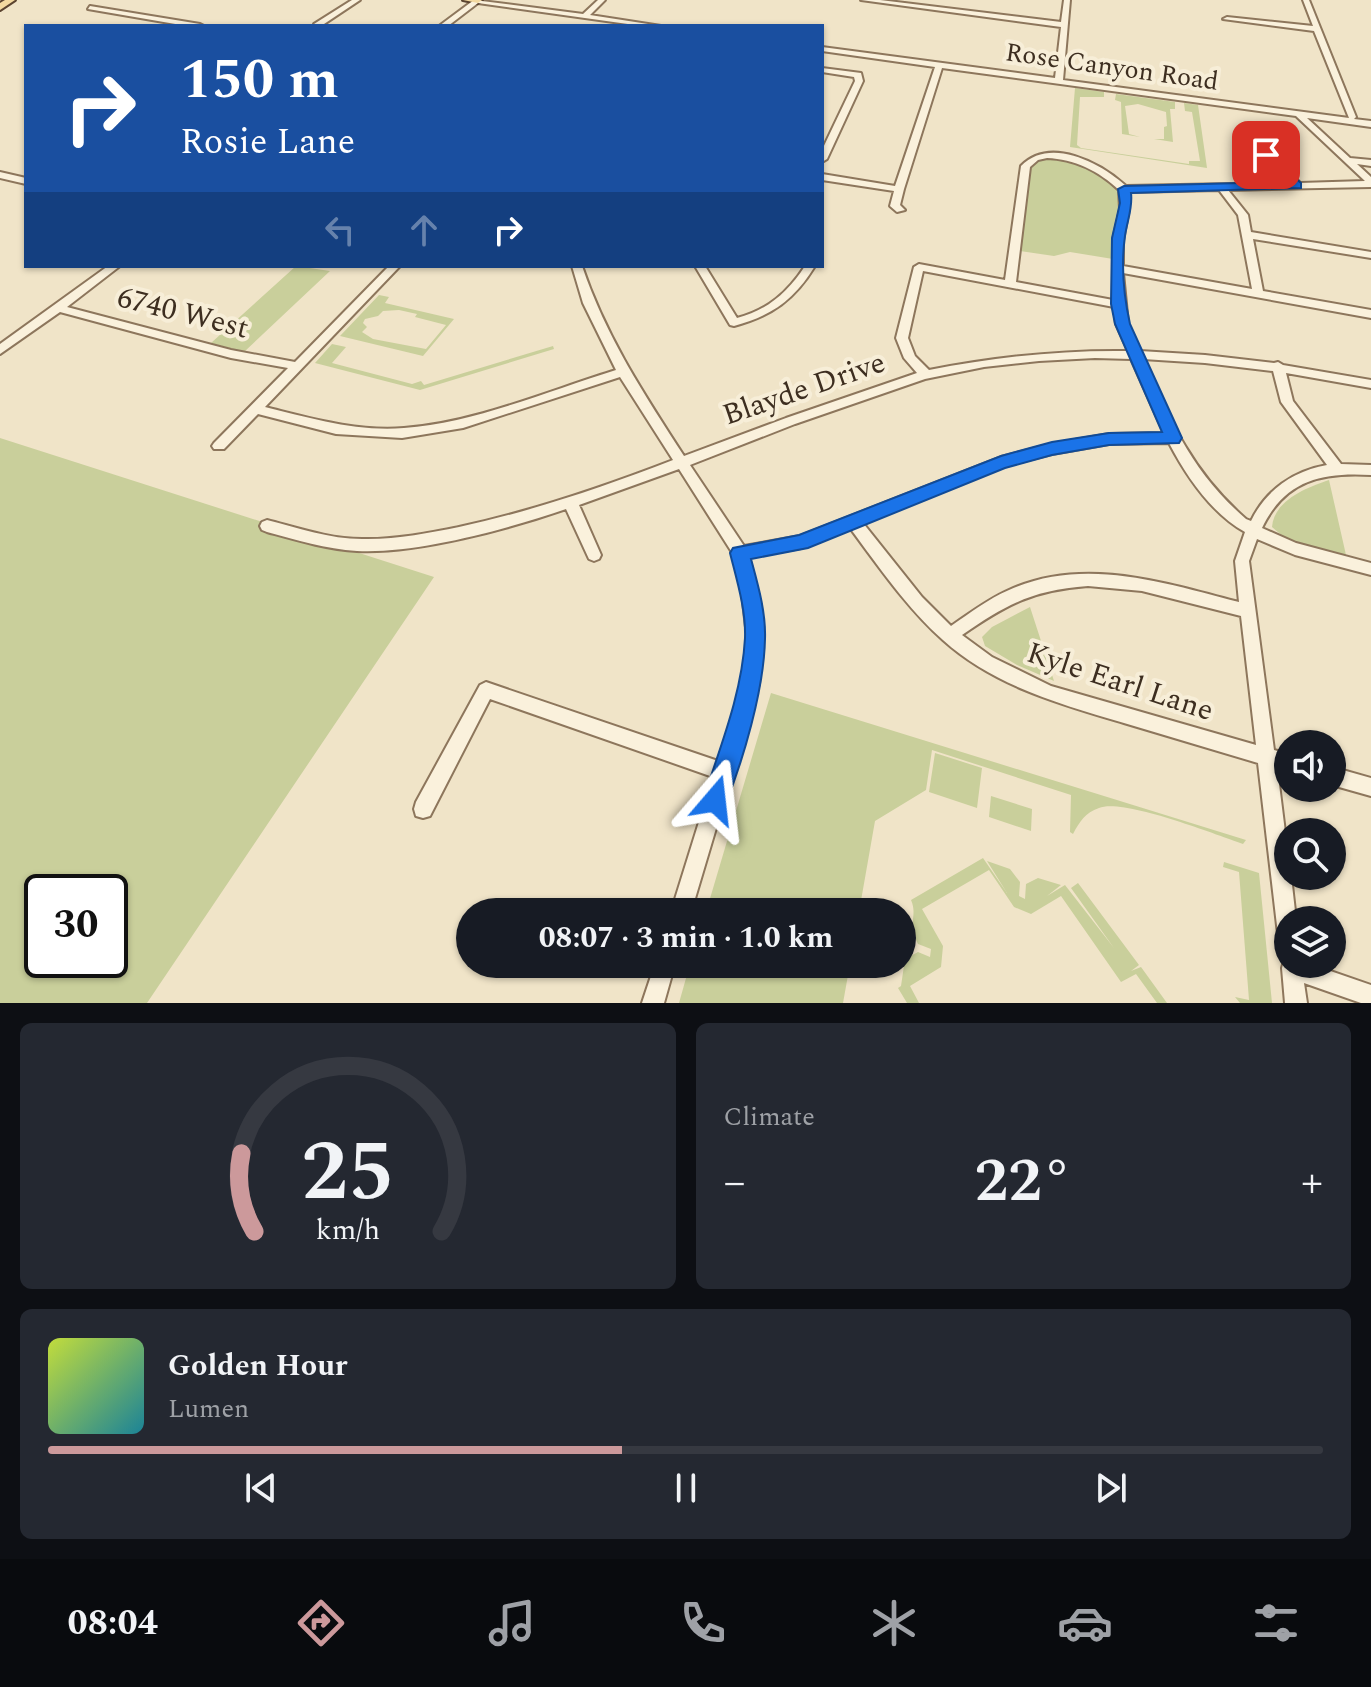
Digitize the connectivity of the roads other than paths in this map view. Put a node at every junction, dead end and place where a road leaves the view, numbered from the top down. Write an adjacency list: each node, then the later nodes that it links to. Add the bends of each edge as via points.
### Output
1 (11, 0): 8 (main road)
2 (357, 0): 15 (street)
3 (474, 0): 10 (street); 16 (street)
4 (602, 0): 10 (street)
5 (864, 0): 18 (street)
6 (1067, 0): 18 (street)
7 (1306, 0): 19 (street)
8 (0, 7)
9 (90, 8): 11 (street)
10 (584, 16): 17 (street)
11 (152, 19): 13 (street); 14 (street)
12 (1227, 19): 19 (street)
13 (142, 24)
14 (186, 24)
15 (319, 24)
16 (445, 24)
17 (642, 24)
18 (1065, 25): 23 (street)
19 (1318, 29): 25 (street)
20 (824, 49): 21 (street, Rose Canyon Road)
21 (939, 65): 23 (street, Rose Canyon Road); 37 (street)
22 (824, 70): 28 (street, via 858,75 859,81)
23 (1059, 81): 24 (street, Rose Canyon Road)
24 (1299, 115): 26 (street, Rose Canyon Road); 29 (street)
25 (1352, 117)
26 (1371, 124)
27 (1253, 137): 35 (street)
28 (824, 155)
29 (1346, 160): 30 (street); 34 (street)
30 (1371, 163)
31 (0, 175): 33 (street)
32 (824, 177): 37 (street)
33 (24, 181)
34 (1371, 183): 35 (street)
35 (1297, 185): 36 (street)
36 (1222, 188): 38 (street); 40 (street, via 1243,215)
37 (899, 189): 39 (street, via 895,206)
38 (1124, 189): 47 (street); 48 (street, via 1103,172 1055,155 1038,156 1026,166)
39 (900, 210)
40 (1249, 235): 41 (street); 49 (street)
41 (1371, 255)
42 (112, 268): 51 (street)
43 (393, 268): 55 (street)
44 (578, 268): 57 (street)
45 (701, 268): 46 (street, via 734,322 784,302)
46 (809, 268)
47 (1120, 269): 49 (street); 50 (street)
48 (1010, 284): 50 (street); 58 (street, via 919,267 902,338 910,358)
49 (1258, 294): 52 (street)
50 (1118, 304): 54 (street)
51 (58, 308): 53 (street); 55 (street, 6740 West)
52 (1371, 314)
53 (0, 350)
54 (1135, 352): 56 (street, Blayde Drive); 58 (street, Blayde Drive, via 1053,356); 61 (street)
55 (297, 366): 60 (street)
56 (1278, 366): 59 (street, Blayde Drive); 64 (street, via 1287,402)
57 (623, 372): 60 (street, via 463,423 402,433 336,429); 63 (street)
58 (927, 375): 63 (street, Blayde Drive)
59 (1371, 384)
60 (255, 409): 62 (street)
61 (1173, 438): 67 (street, via 1109,439 1001,462); 69 (street, via 1198,482)
62 (219, 446)
63 (682, 461): 66 (street, Blayde Drive); 70 (street)
64 (1336, 467): 65 (street); 69 (street, via 1304,477 1276,494)
65 (1371, 470)
66 (570, 502): 68 (street, Blayde Drive, via 489,528 373,545 330,543); 71 (street)
67 (854, 523): 70 (street, via 801,542); 74 (street, Kyle Earl Lane)
68 (267, 526)
69 (1251, 529): 72 (street, via 1303,551); 73 (street, via 1242,561)
70 (740, 553): 77 (street, via 755,636 751,684)
71 (594, 555)
72 (1371, 569)
73 (1247, 611): 74 (street, via 1093,578 1035,587 988,608); 75 (street)
74 (949, 636): 75 (street, Kyle Earl Lane, via 976,658 1028,685)
75 (1266, 756): 76 (street, Kyle Earl Lane); 82 (street)
76 (1274, 759)
77 (724, 772): 80 (street, via 486,690); 81 (street)
78 (1346, 780): 79 (street)
79 (1371, 787)
80 (423, 809)
81 (685, 898)
82 (1285, 906)
83 (661, 978): 87 (street)
84 (1293, 978): 88 (street)
85 (1324, 978): 86 (street)
86 (1371, 996)
87 (653, 1003)
88 (1296, 1003)

